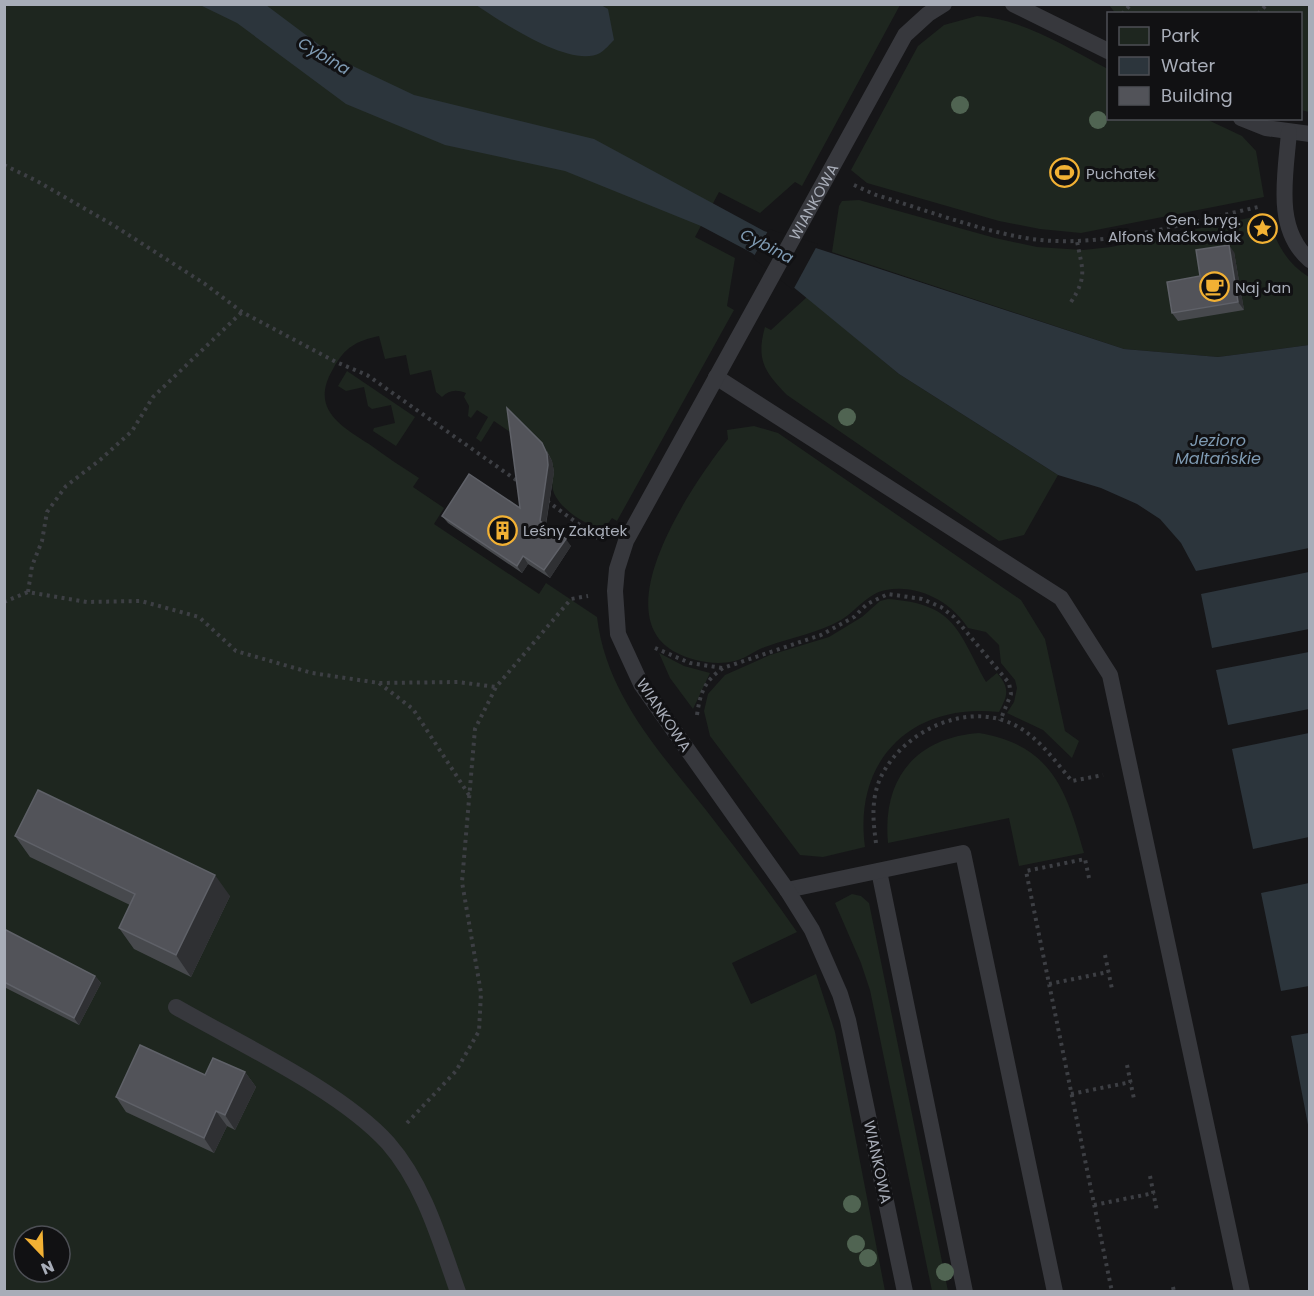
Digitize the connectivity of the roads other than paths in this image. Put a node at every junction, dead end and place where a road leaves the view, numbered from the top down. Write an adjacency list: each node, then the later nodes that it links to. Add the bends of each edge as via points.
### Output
1 (944, 4): 8 (lane, WIANKOWA, via 905,35)
2 (1013, 4): 3 (lane)
3 (1107, 51)
4 (1246, 120): 5 (lane)
5 (1290, 132): 6 (lane); 7 (lane, via 1283,201 1294,240)
6 (1310, 134)
7 (1310, 260)
8 (716, 377): 10 (lane, WIANKOWA, via 621,554 615,591 618,634 641,684); 16 (lane, via 1061,598 1110,675)
9 (879, 871): 10 (lane); 14 (lane); 15 (lane, via 963,853)
10 (787, 890): 13 (lane, WIANKOWA, via 829,966 848,1020)
11 (176, 1007): 12 (lane, via 343,1105 388,1143 413,1180 433,1222)
12 (458, 1292)
13 (904, 1292)
14 (965, 1292)
15 (1055, 1292)
16 (1242, 1292)

